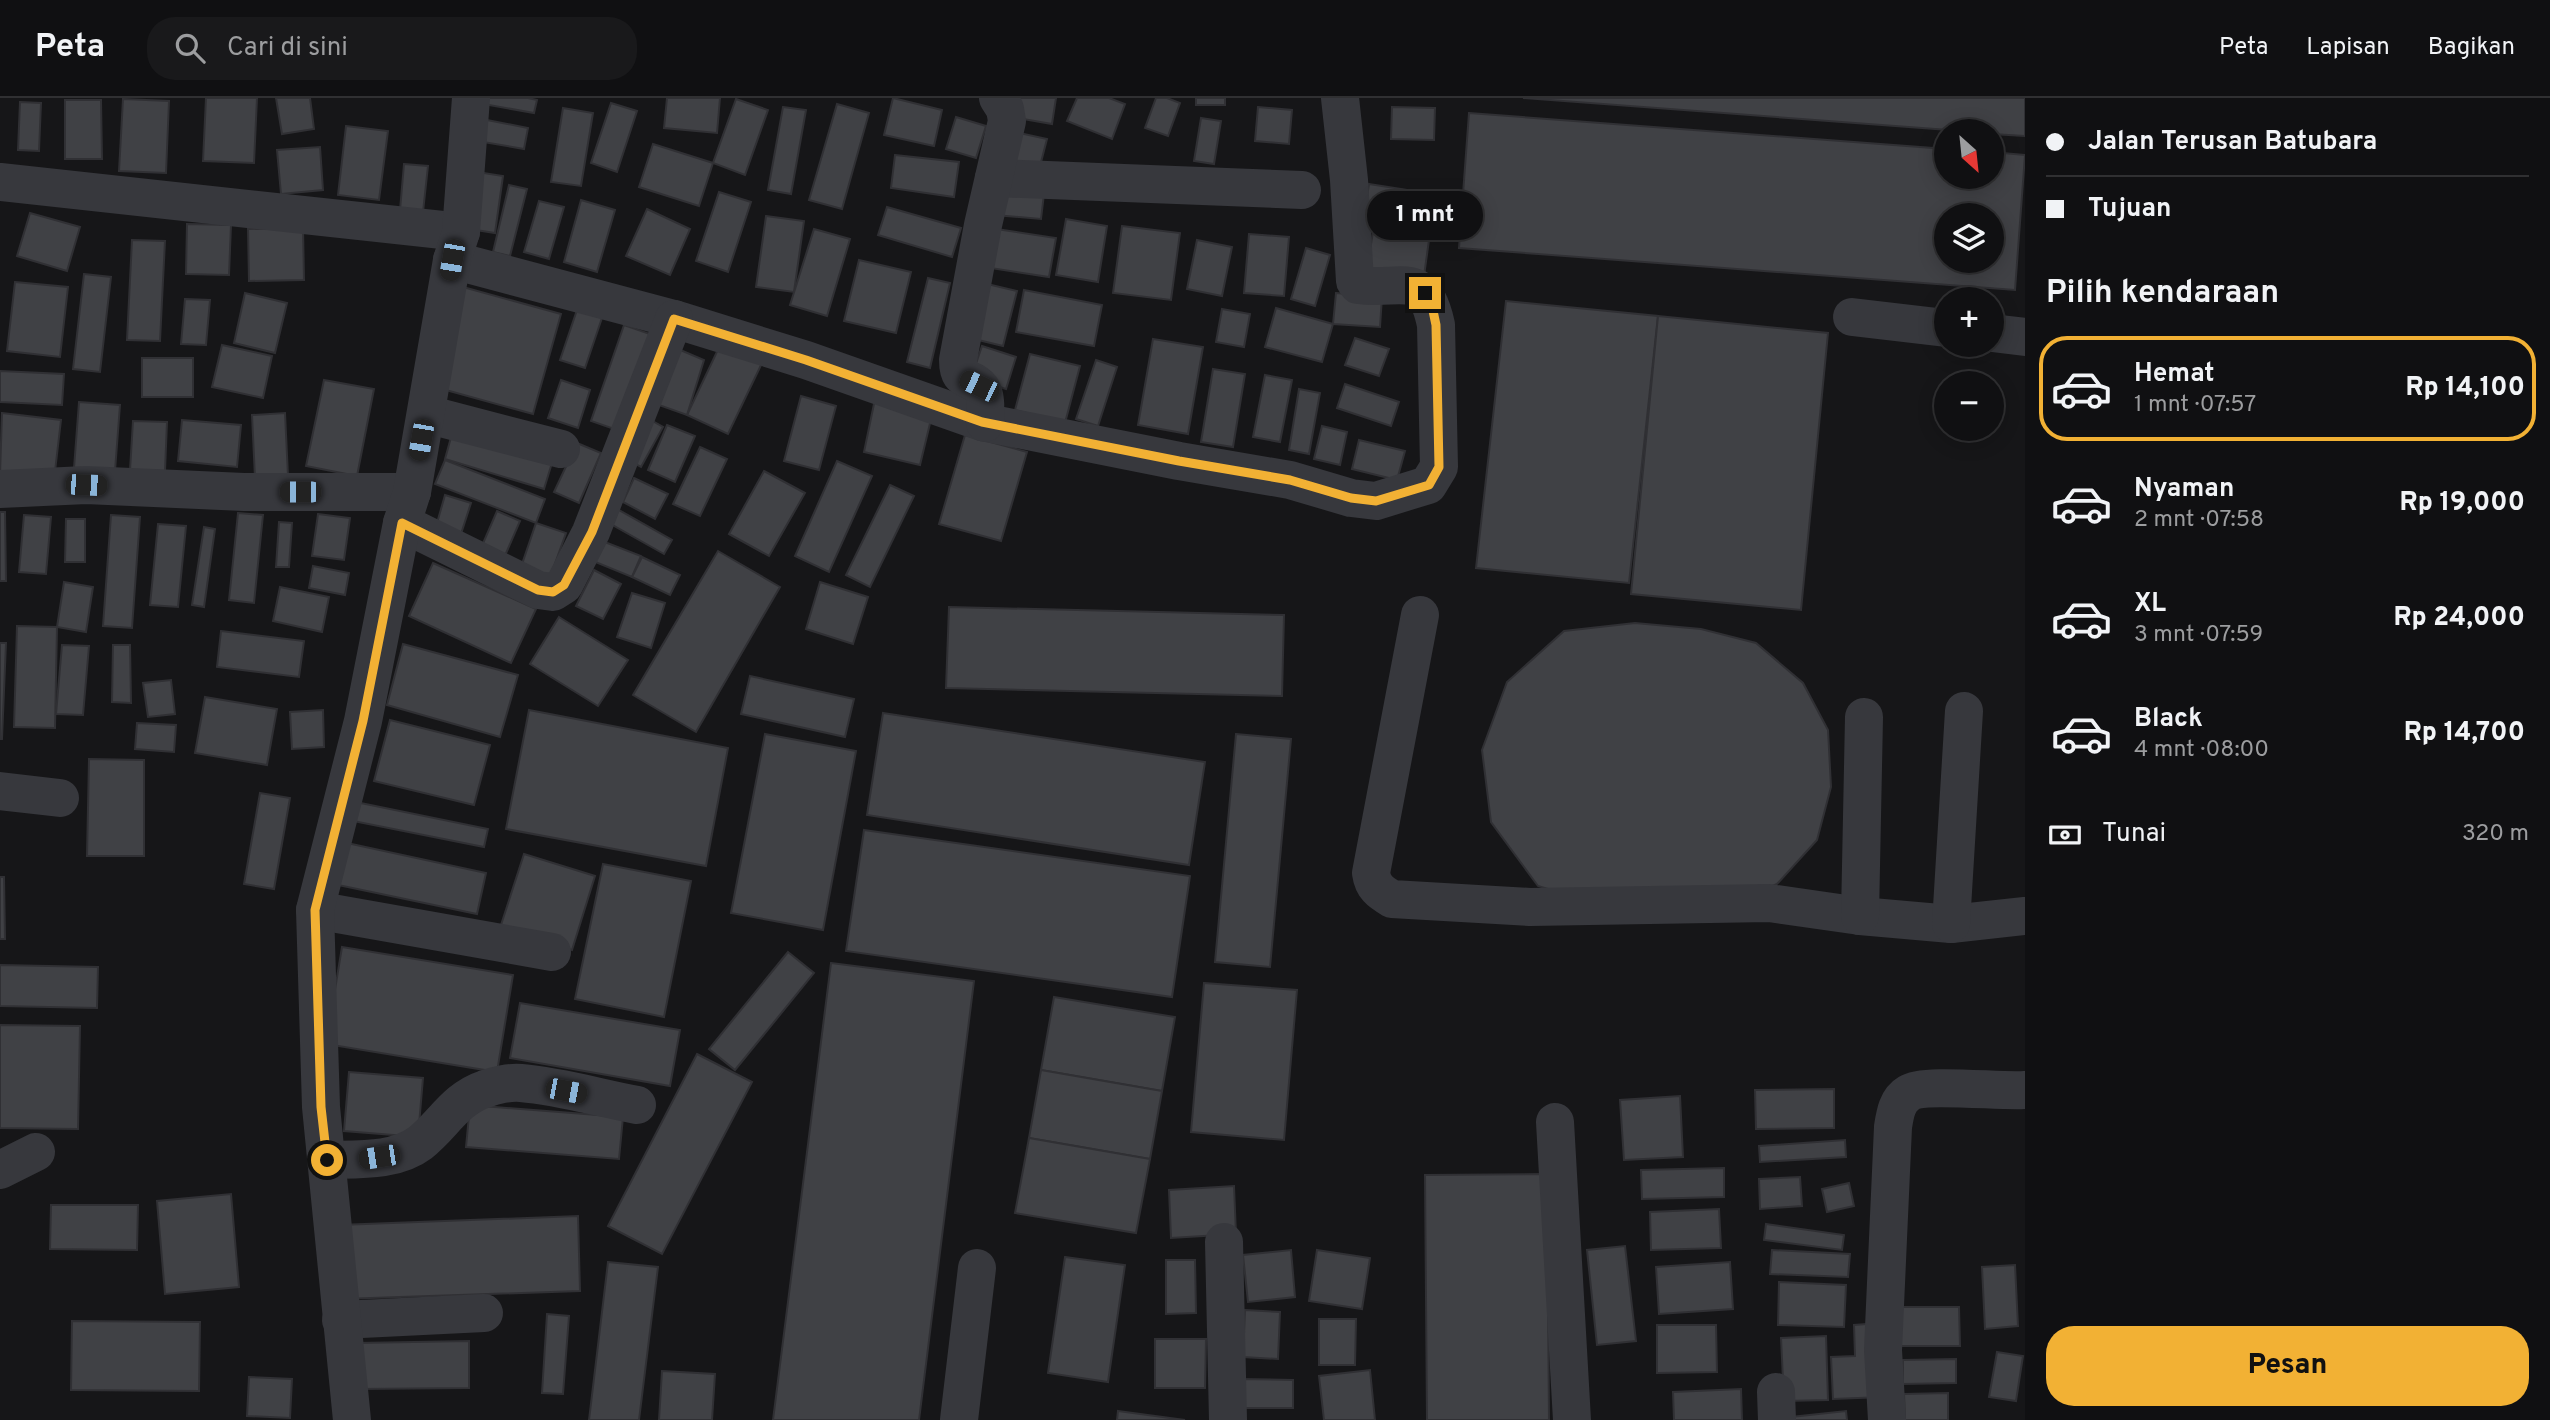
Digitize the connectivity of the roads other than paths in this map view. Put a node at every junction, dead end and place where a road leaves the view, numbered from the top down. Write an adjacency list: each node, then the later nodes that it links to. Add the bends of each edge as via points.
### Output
1 (471, 98): 7 (street)
2 (998, 98): 4 (street, via 1007,121)
3 (1340, 98): 14 (street, via 1355,281 1367,286 1411,286 1425,293 1432,306 1438,355 1439,467 1429,485 1376,501 1351,498 1290,480)
4 (994, 178): 6 (street); 14 (street, via 958,360 962,377 984,393)
5 (0, 182): 7 (street)
6 (1303, 190)
7 (456, 246): 9 (street); 13 (street)
8 (1852, 317): 10 (street)
9 (674, 319): 14 (street); 17 (street, via 592,532 564,585 553,592 538,590)
10 (1934, 327)
11 (2004, 334): 12 (street)
12 (2025, 337)
13 (426, 414): 15 (street); 17 (street)
14 (985, 422)
15 (561, 449)
16 (0, 489): 17 (street, via 86,485 244,492)
17 (407, 508): 23 (street, via 363,721)
18 (1420, 615): 24 (street, via 1370,873 1379,892 1392,899 1530,907 1769,903)
19 (1964, 711): 26 (street)
20 (1864, 717): 24 (street)
21 (0, 791): 22 (street)
22 (60, 798)
23 (315, 910): 27 (street); 32 (street)
24 (1860, 916): 26 (street)
25 (2025, 916): 26 (street)
26 (1951, 925)
27 (552, 952)
28 (2025, 1090): 42 (street, via 1920,1088 1906,1095 1896,1109 1883,1350)
29 (637, 1105): 32 (street, via 519,1082 470,1095 410,1149 395,1155)
30 (1555, 1122): 41 (street)
31 (36, 1152): 33 (street)
32 (327, 1160): 37 (street)
33 (0, 1170)
34 (1224, 1242): 40 (street)
35 (977, 1268): 39 (street)
36 (484, 1313): 37 (street)
37 (341, 1320): 38 (street)
38 (352, 1420)
39 (959, 1420)
40 (1228, 1420)
41 (1572, 1420)
42 (1887, 1420)

